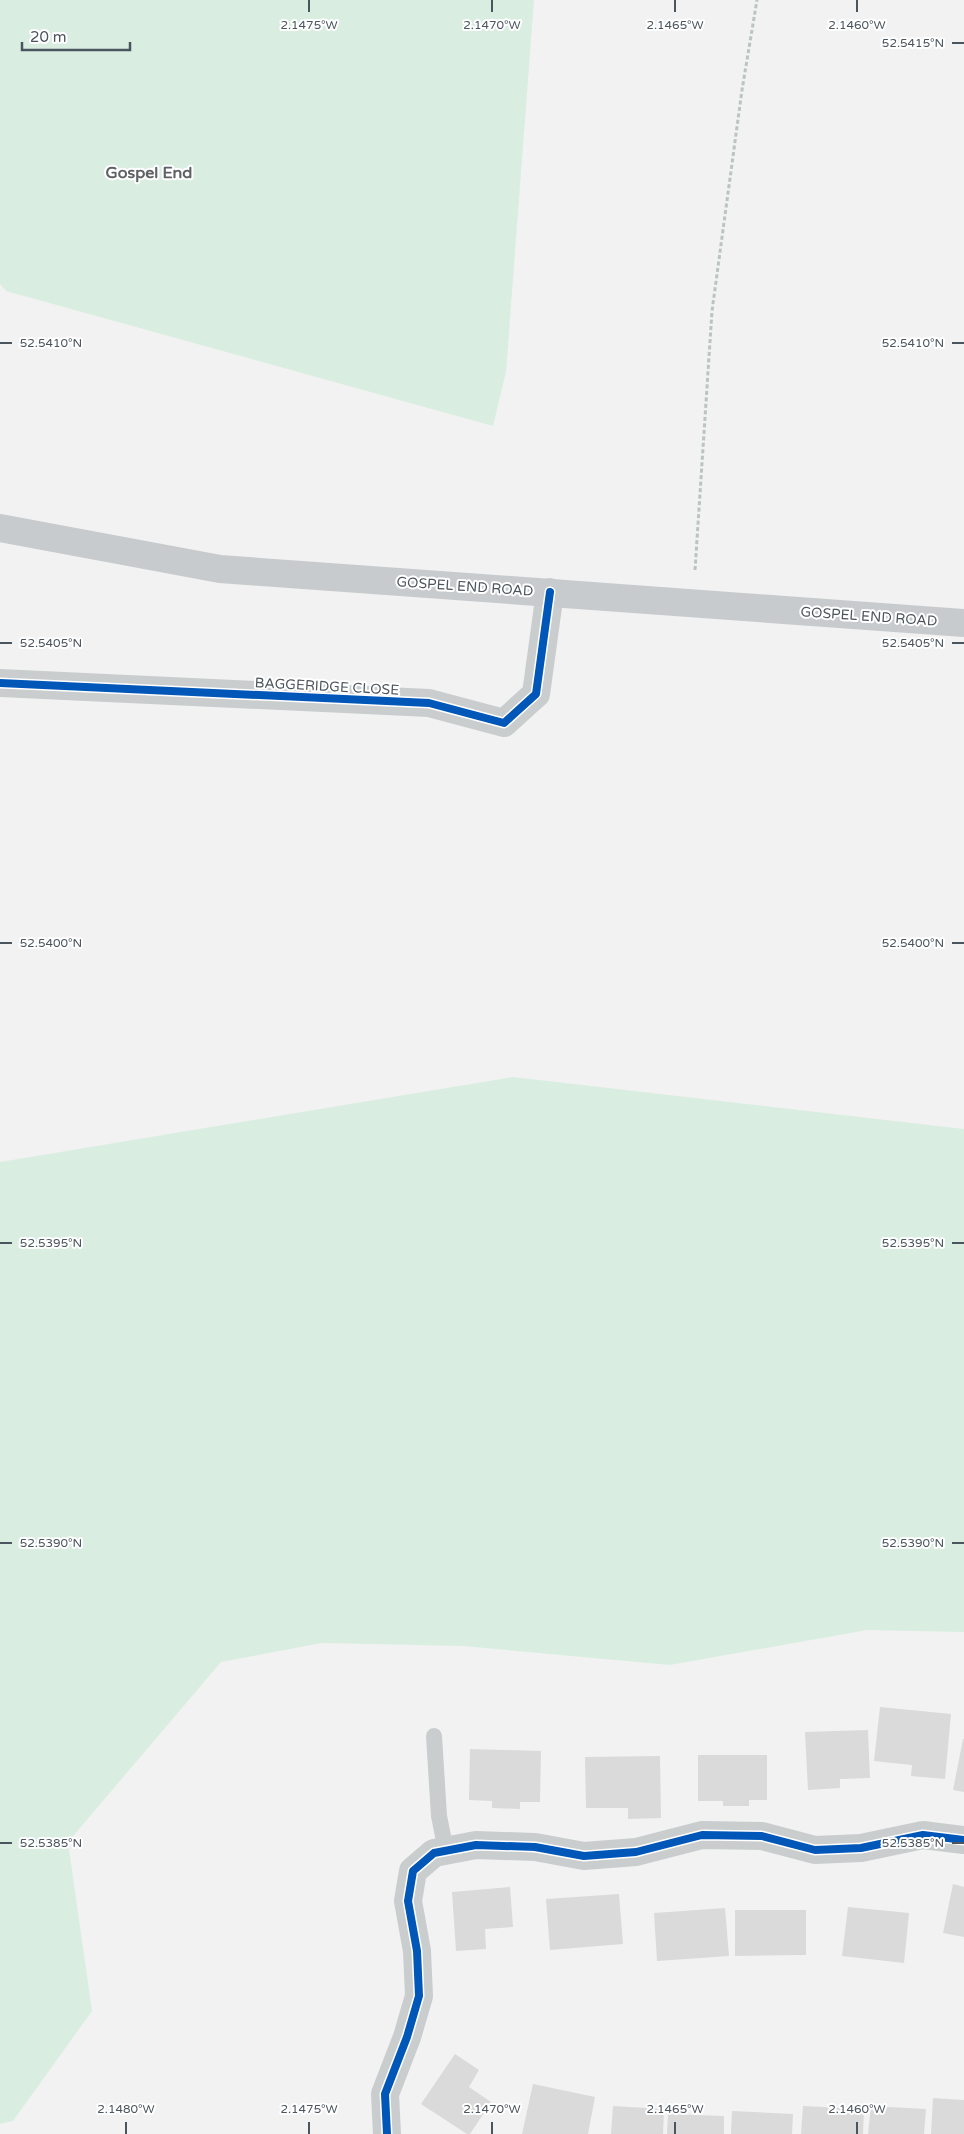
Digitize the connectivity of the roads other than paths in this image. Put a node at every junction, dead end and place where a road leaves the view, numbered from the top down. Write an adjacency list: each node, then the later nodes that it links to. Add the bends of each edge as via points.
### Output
1 (0, 528): 2 (main road, GOSPEL END ROAD, via 220,569)
2 (550, 592): 3 (main road, GOSPEL END ROAD); 4 (street, BAGGERIDGE CLOSE, via 536,694 504,723 429,703)
3 (964, 623)
4 (0, 683)
5 (434, 1736): 7 (lane, via 439,1816)
6 (964, 1840): 7 (street, via 923,1835 861,1848 815,1850 762,1836 702,1835 636,1852 584,1856 525,1847 476,1845)
7 (446, 1851): 8 (street, via 434,1853 413,1871 408,1901 417,1951 419,1996 385,2094)
8 (387, 2134)

